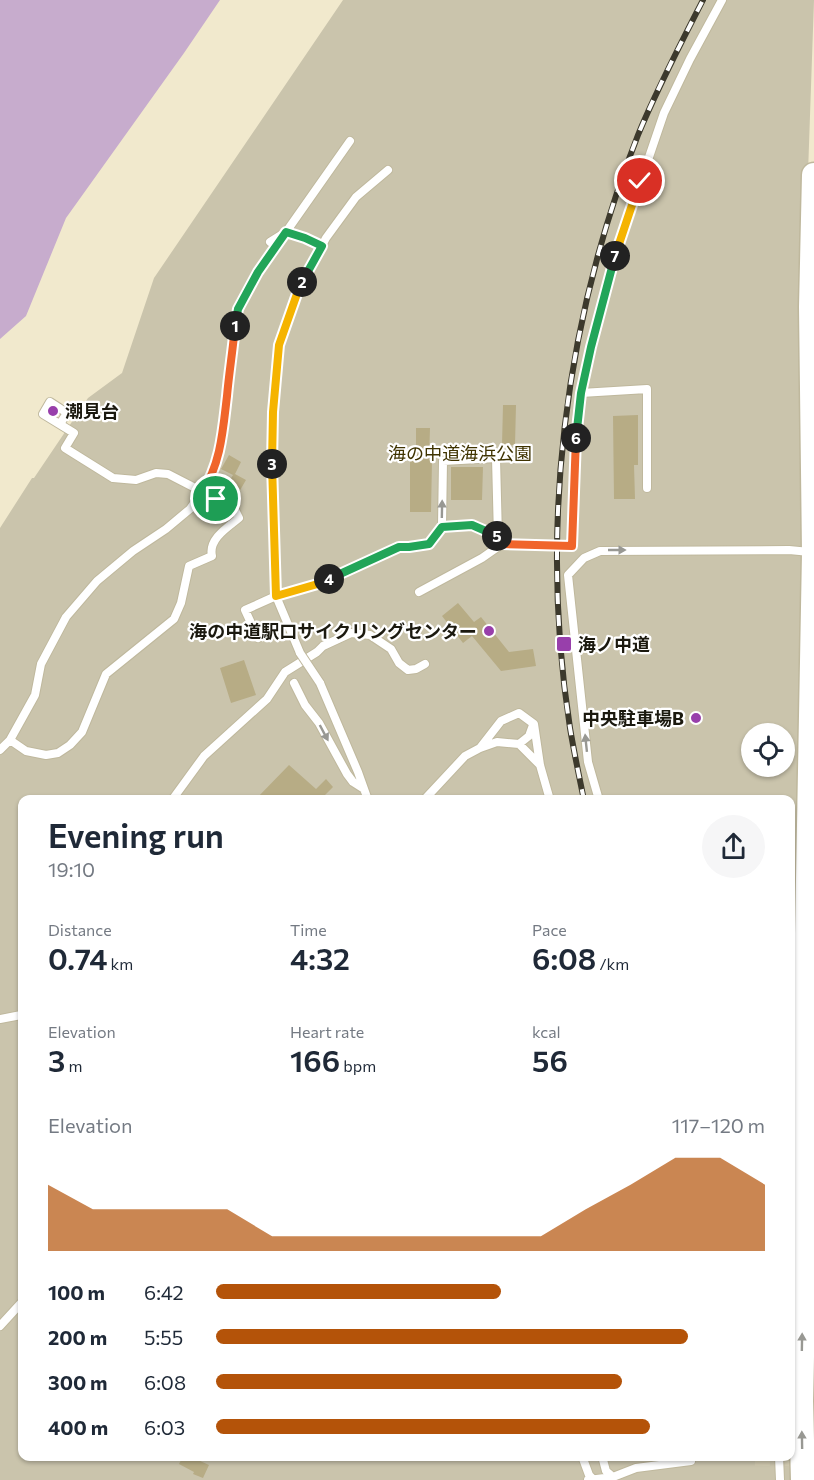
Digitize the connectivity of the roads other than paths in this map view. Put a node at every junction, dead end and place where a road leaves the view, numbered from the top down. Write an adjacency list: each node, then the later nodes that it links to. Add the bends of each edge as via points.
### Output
1 (722, 0): 8 (lane, via 664,113 614,261)
2 (350, 141): 5 (lane)
3 (388, 170): 7 (lane, via 356,197)
4 (814, 176): 14 (main road)
5 (286, 232): 6 (lane); 7 (lane); 11 (lane, via 238,309 224,429)
6 (270, 242)
7 (322, 246): 16 (lane, via 298,291 279,345 273,412)
8 (581, 393): 10 (lane, via 647,389); 13 (lane, via 572,546)
9 (60, 424): 11 (lane, via 74,433 65,448 113,478 136,480 156,473 168,474)
10 (647, 488)
11 (202, 492): 21 (lane, via 190,509 96,581 66,617 41,664 35,695); 21 (lane, via 234,508 239,518 215,540 212,556 189,566 174,619 105,674 82,732 70,745 46,755 26,751)
12 (442, 527): 13 (lane, via 472,525); 13 (lane, one-way to 13, via 443,461 496,458); 16 (lane, via 429,544 399,547 321,583)
13 (500, 540): 15 (lane, via 482,558)
14 (814, 553): 31 (lane, one-way to 14, via 588,762 568,575 584,558 600,550); 43 (main road, one-way to 14, bridge, via 805,1043)
15 (419, 591)
16 (276, 596): 17 (lane, via 244,610); 26 (lane, bridge, via 300,653 320,683)
17 (258, 638)
18 (424, 664): 27 (lane, via 408,670 391,649 370,634 351,633 329,643 285,672 267,699 204,756)
19 (294, 683): 26 (lane, one-way to 26, via 347,774)
20 (534, 724): 22 (lane, via 529,736); 23 (lane, via 519,713 501,721); 25 (lane)
21 (10, 740): 24 (lane)
22 (519, 744): 23 (lane, via 497,742); 25 (lane)
23 (480, 748): 29 (lane, via 465,756)
24 (0, 750)
25 (540, 765): 30 (lane)
26 (364, 789): 28 (lane)
27 (176, 795)
28 (366, 795)
29 (429, 795)
30 (549, 795)
31 (598, 795)
32 (18, 1016): 33 (lane)
33 (0, 1019)
34 (18, 1306): 35 (lane)
35 (0, 1326)
36 (584, 1461): 41 (lane)
37 (603, 1461): 40 (lane)
38 (691, 1461): 40 (lane, via 636,1468)
39 (779, 1461): 42 (lane)
40 (613, 1477): 41 (lane)
41 (590, 1480)
42 (780, 1480)
43 (803, 1480)

